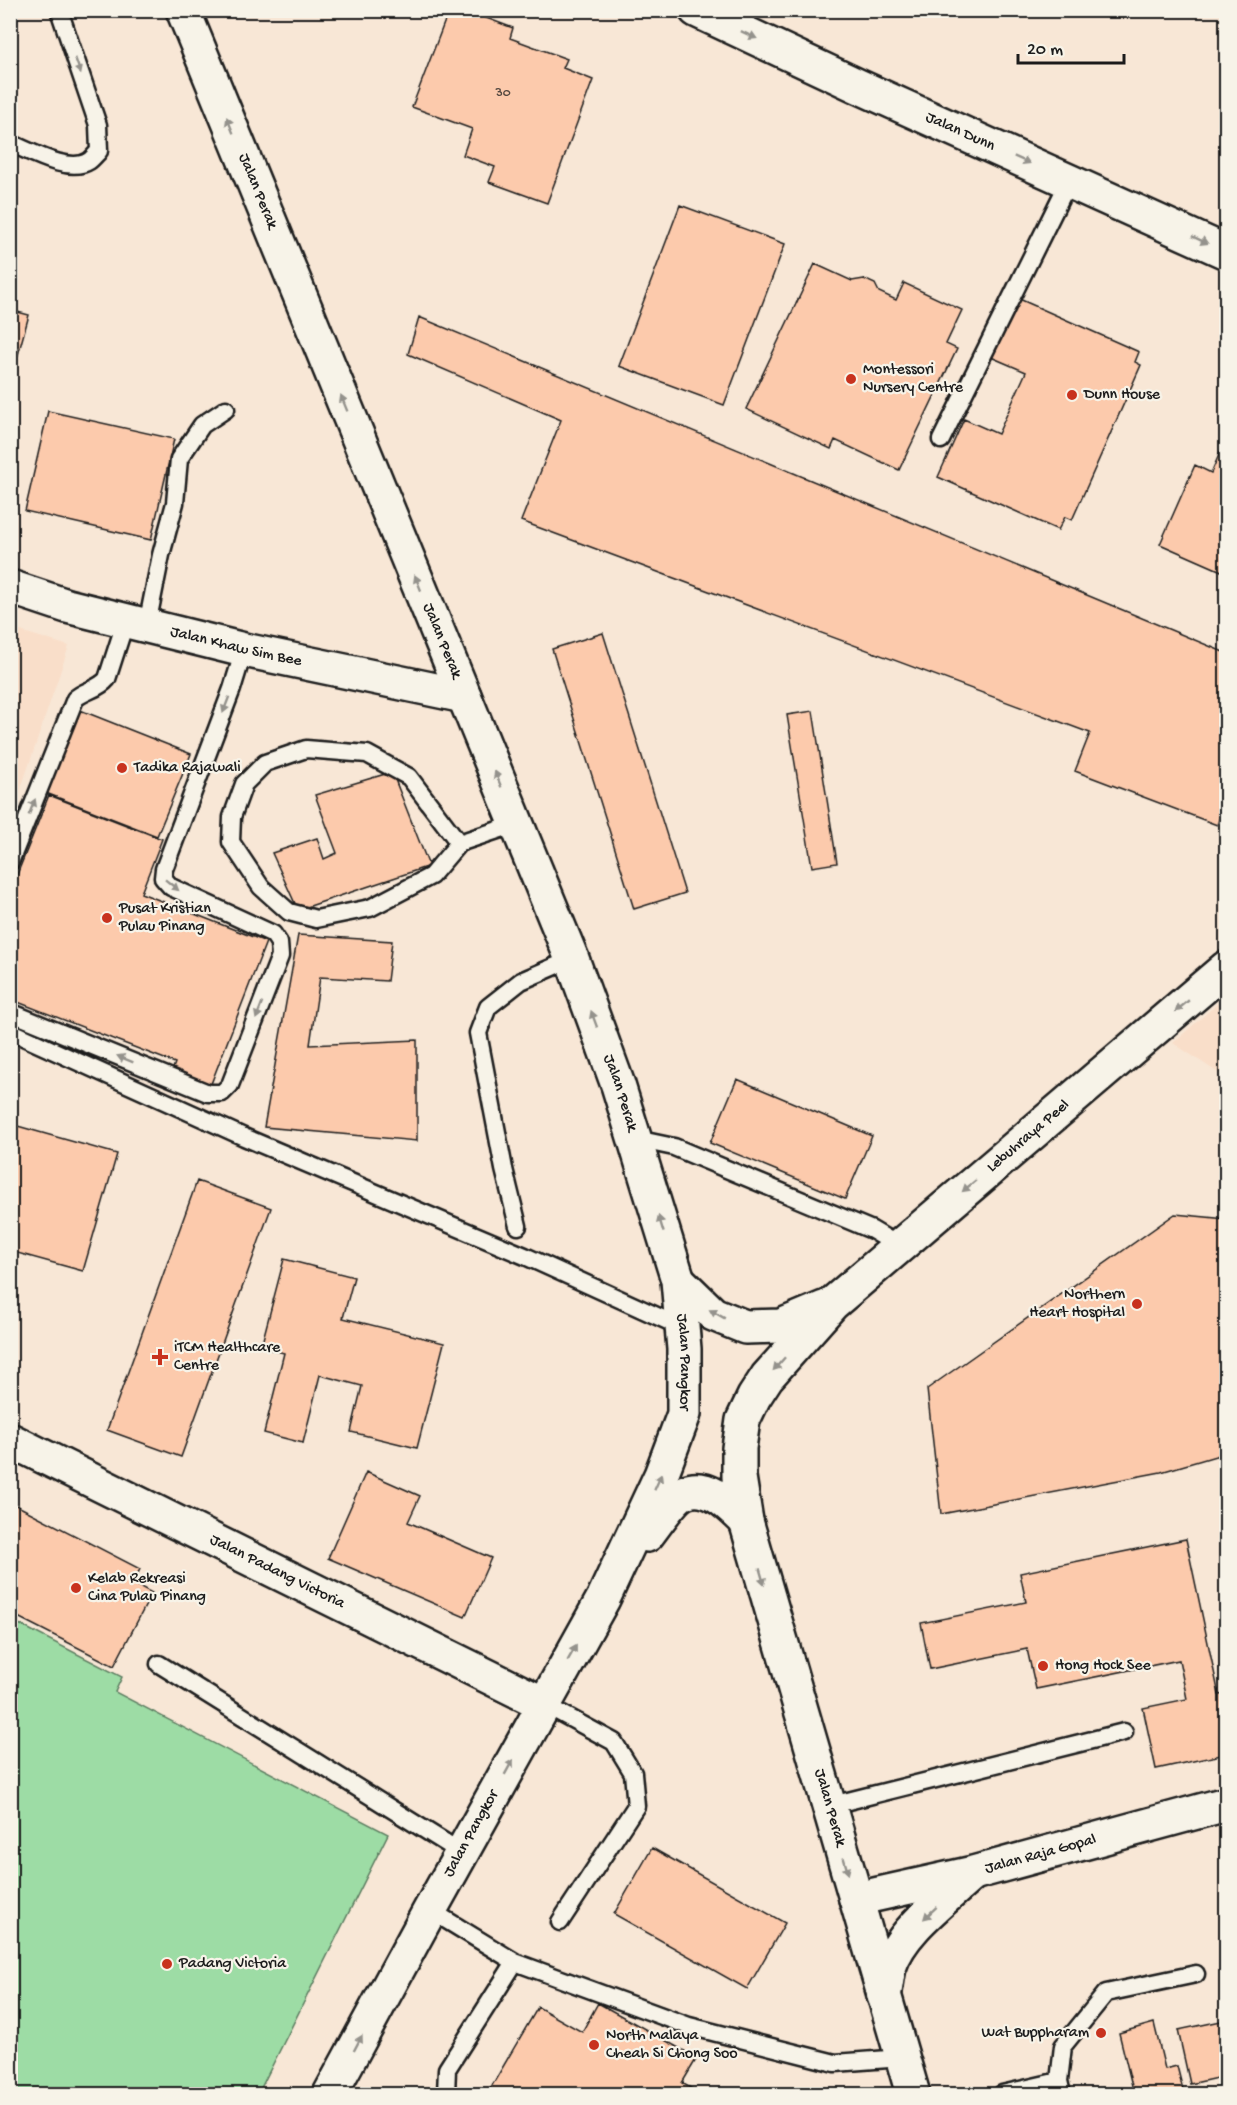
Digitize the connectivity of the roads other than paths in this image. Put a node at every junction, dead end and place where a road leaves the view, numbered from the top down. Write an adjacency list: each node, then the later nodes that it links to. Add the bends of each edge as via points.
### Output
1 (59, 10): 4 (lane, one-way to 4, via 98,125 99,151 88,162 60,164)
2 (183, 10): 12 (main road, Jalan Perak, one-way to 2)
3 (696, 10): 5 (main road, Jalan Dunn, one-way to 5)
4 (10, 143)
5 (1070, 181): 6 (main road, Jalan Dunn, one-way to 6); 8 (lane)
6 (1227, 252)
7 (226, 409): 10 (lane, via 202,425 179,459 176,503)
8 (941, 440)
9 (10, 586): 10 (main road, Jalan Khaw Sim Bee, via 67,606)
10 (137, 623): 11 (main road, Jalan Khaw Sim Bee); 15 (lane, one-way to 10, via 75,699 101,686)
11 (244, 650): 12 (main road, Jalan Khaw Sim Bee); 18 (lane, one-way to 18, via 163,878 171,887 273,934 279,943 280,956 230,1085 222,1093 208,1093)
12 (464, 696): 13 (main road, Jalan Perak, one-way to 12)
13 (516, 824): 14 (lane); 16 (main road, Jalan Perak)
14 (459, 843): 14 (lane, via 408,777 367,754 306,749 265,763 244,784 232,817 231,842 261,887 289,912 316,919 370,908 431,876)
15 (10, 862)
16 (572, 959): 20 (main road, Jalan Perak, one-way to 16); 21 (lane, via 521,981 488,1007 478,1033)
17 (1227, 968): 22 (main road, Lebuhraya Peel, one-way to 22)
18 (10, 1012)
19 (10, 1030): 25 (lane, via 244,1137)
20 (636, 1139): 22 (lane, via 674,1147 872,1230); 23 (main road, Jalan Perak, one-way to 20)
21 (518, 1226)
22 (899, 1246): 24 (main road, Lebuhraya Peel)
23 (678, 1280): 24 (main road, Lebuhraya Peel, one-way to 23, via 781,1326 745,1327 713,1314); 25 (main road, Jalan Pangkor)
24 (832, 1304): 27 (main road, Lebuhraya Peel, one-way to 27, via 768,1377 743,1420 739,1477)
25 (681, 1327): 28 (main road, Jalan Pangkor, one-way to 25, via 684,1414)
26 (10, 1440): 30 (main road, Jalan Padang Victoria)
27 (746, 1521): 28 (main road, Jalan Pangkor, via 712,1493 684,1492); 33 (main road, Jalan Perak, one-way to 33)
28 (616, 1574): 30 (main road, Jalan Pangkor, one-way to 28)
29 (159, 1664): 34 (lane)
30 (544, 1704): 34 (main road, Jalan Pangkor, one-way to 30); 38 (lane, via 614,1742 633,1773 636,1806)
31 (1124, 1732): 33 (lane)
32 (1227, 1804): 35 (main road, Jalan Raja Gopal)
33 (828, 1806): 36 (main road, Jalan Perak, one-way to 36)
34 (462, 1852): 37 (main road, Jalan Pangkor)
35 (973, 1873): 36 (main road, Jalan Raja Gopal); 41 (main road, one-way to 41, via 899,1947 889,1967)
36 (856, 1899): 41 (main road, Jalan Perak)
37 (430, 1910): 39 (lane); 44 (main road, Jalan Pangkor, one-way to 37)
38 (560, 1922)
39 (515, 1962): 42 (lane, via 689,2026 835,2063); 45 (lane, via 447,2068)
40 (1196, 1974): 43 (lane, via 1106,1993 1063,2046)
41 (884, 1996): 42 (main road, Jalan Perak)
42 (902, 2058): 46 (main road, Jalan Perak)
43 (1061, 2088): 47 (lane)
44 (330, 2094)
45 (446, 2094)
46 (912, 2094)
47 (1002, 2094)

